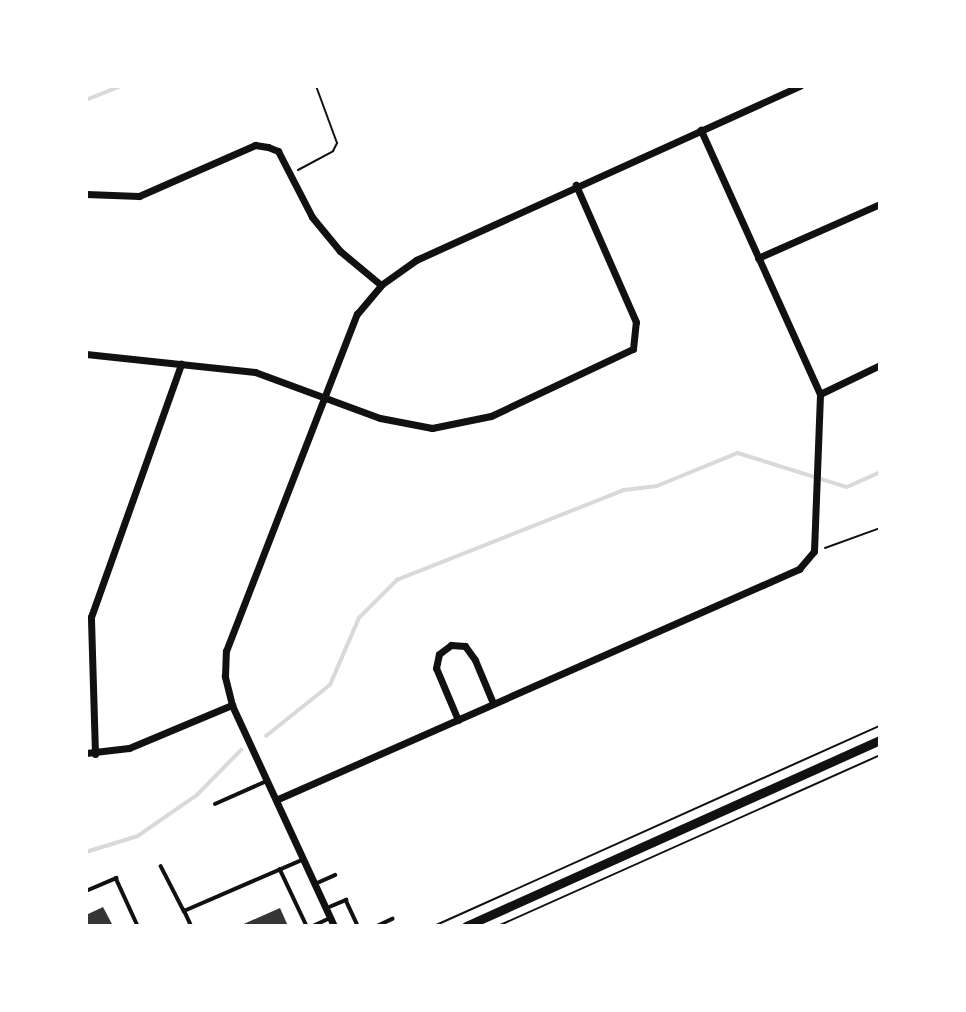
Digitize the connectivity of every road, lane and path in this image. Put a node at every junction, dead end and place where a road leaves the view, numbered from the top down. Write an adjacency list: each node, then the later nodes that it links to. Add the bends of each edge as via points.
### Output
1 (316, 86): 4 (path, via 337,144 333,151)
2 (800, 86): 3 (street)
3 (701, 130): 5 (street); 8 (street)
4 (289, 174): 6 (street, via 278,151 255,145 139,196); 9 (street, via 319,226 340,251)
5 (576, 185): 9 (street, via 416,260); 14 (street, via 636,322 633,349 464,425 432,428 380,418)
6 (86, 194)
7 (880, 204): 8 (street)
8 (758, 258): 13 (street)
9 (381, 285): 14 (street, via 357,314)
10 (86, 354): 11 (street)
11 (181, 364): 14 (street, via 255,372); 23 (street, via 91,617)
12 (880, 365): 13 (street)
13 (820, 394): 16 (street)
14 (323, 399): 18 (street, via 226,651 225,676)
15 (880, 528): 16 (path)
16 (814, 551): 17 (street, via 799,569)
17 (493, 704): 19 (street); 19 (street, via 475,660 465,646 451,645 439,654 436,668)
18 (232, 705): 23 (street, via 130,748); 25 (street)
19 (458, 720): 26 (street)
20 (880, 726): 44 (path)
21 (880, 740): 45 (street)
22 (86, 753): 23 (street)
23 (95, 754)
24 (880, 755): 46 (path)
25 (269, 780): 26 (street); 27 (lane)
26 (278, 799): 28 (street)
27 (215, 804)
28 (304, 859): 30 (lane); 32 (street)
29 (161, 866): 35 (lane)
30 (280, 869): 35 (lane); 40 (lane)
31 (334, 875): 32 (lane)
32 (315, 884): 34 (street)
33 (86, 891): 38 (lane, via 116,878)
34 (326, 909): 37 (street); 42 (lane, via 346,900)
35 (184, 911): 39 (lane)
36 (392, 919): 43 (lane)
37 (332, 922): 41 (lane)
38 (138, 926)
39 (191, 926)
40 (307, 926)
41 (313, 926)
42 (358, 926)
43 (377, 926)
44 (434, 926)
45 (466, 926)
46 (498, 926)

